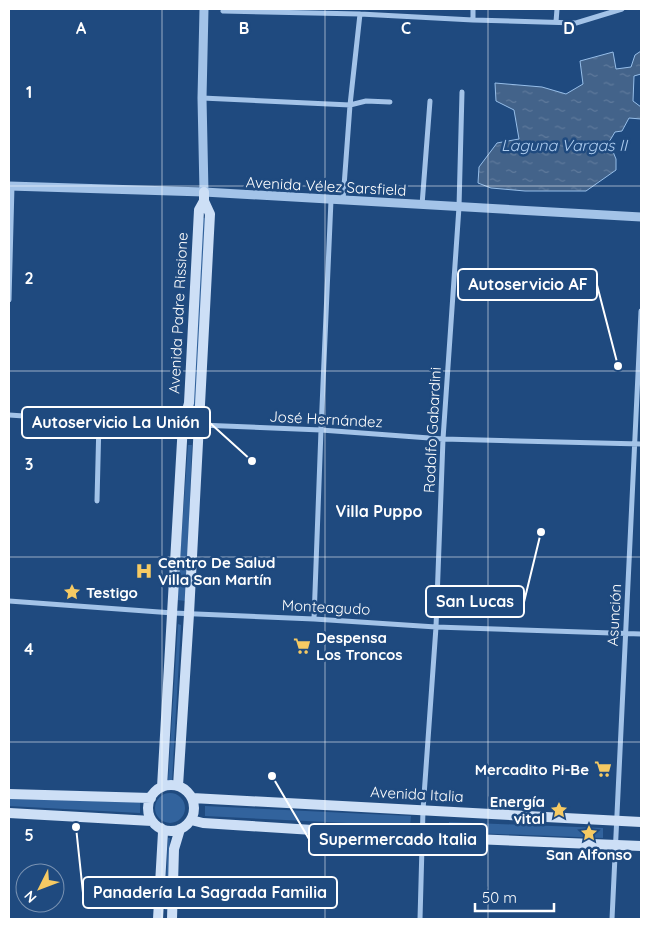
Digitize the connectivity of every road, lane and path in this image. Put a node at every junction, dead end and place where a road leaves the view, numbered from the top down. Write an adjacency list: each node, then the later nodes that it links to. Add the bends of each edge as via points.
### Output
1 (204, 9): 10 (street, Avenida Padre Rissione)
2 (473, 9): 7 (street)
3 (557, 9): 8 (street)
4 (622, 9): 8 (street, via 576,23)
5 (224, 10): 6 (street)
6 (360, 14): 7 (street); 13 (street)
7 (472, 20): 8 (street)
8 (556, 22)
9 (462, 92): 19 (street, Rodolfo Gabardini)
10 (202, 98): 13 (street); 15 (street, Avenida Padre Rissione)
11 (430, 101): 18 (street)
12 (390, 102): 13 (street, via 366,101)
13 (350, 105): 17 (street)
14 (11, 186): 15 (street, Avenida Vélez Sarsfield); 21 (street)
15 (204, 196): 16 (street, Avenida Vélez Sarsfield); 25 (main road, Avenida Padre Rissione, via 199,210 188,403); 26 (main road, Avenida Padre Rissione, via 210,214)
16 (331, 200): 17 (street, Avenida Vélez Sarsfield); 27 (street)
17 (343, 201): 18 (street, Avenida Vélez Sarsfield)
18 (422, 205): 19 (street, Avenida Vélez Sarsfield)
19 (459, 207): 20 (street, Avenida Vélez Sarsfield); 28 (street, Rodolfo Gabardini)
20 (641, 217)
21 (9, 300)
22 (641, 311): 29 (street, Asunción)
23 (9, 415): 24 (street, José Hernández)
24 (99, 421): 25 (street, José Hernández); 30 (street)
25 (183, 424): 26 (street, José Hernández); 32 (main road, Avenida Padre Rissione)
26 (200, 424): 27 (street, José Hernández); 33 (main road, Avenida Padre Rissione)
27 (320, 430): 28 (street, José Hernández); 34 (street)
28 (443, 439): 29 (street, José Hernández); 35 (street, Rodolfo Gabardini)
29 (638, 444): 36 (street, Asunción)
30 (97, 501)
31 (9, 601): 32 (street, Monteagudo)
32 (173, 613): 33 (street, Monteagudo); 39 (main road, Avenida Padre Rissione)
33 (189, 614): 34 (street, Monteagudo); 38 (main road, Avenida Padre Rissione)
34 (314, 619): 35 (street, Monteagudo)
35 (436, 627): 36 (street, Monteagudo); 43 (street, Rodolfo Gabardini)
36 (626, 633): 37 (street, Monteagudo); 47 (street, Asunción)
37 (641, 634)
38 (178, 786): 39 (main road); 42 (main road)
39 (162, 787): 41 (main road)
40 (9, 794): 41 (main road)
41 (151, 798): 45 (main road, via 149,811)
42 (192, 798): 43 (main road, Avenida Italia); 46 (main road)
43 (423, 810): 47 (main road, Avenida Italia); 51 (street, Rodolfo Gabardini)
44 (9, 813): 45 (main road)
45 (152, 820): 49 (main road)
46 (191, 820): 50 (main road); 51 (main road)
47 (617, 820): 48 (main road, Avenida Italia); 52 (street, Asunción)
48 (641, 822)
49 (161, 828): 50 (main road, via 169,831); 54 (main road)
50 (180, 829): 55 (main road, via 174,849)
51 (423, 837): 52 (main road); 56 (street, Rodolfo Gabardini)
52 (616, 845): 53 (main road); 57 (street, Asunción)
53 (641, 846)
54 (158, 919)
55 (172, 919)
56 (420, 919)
57 (612, 919)

